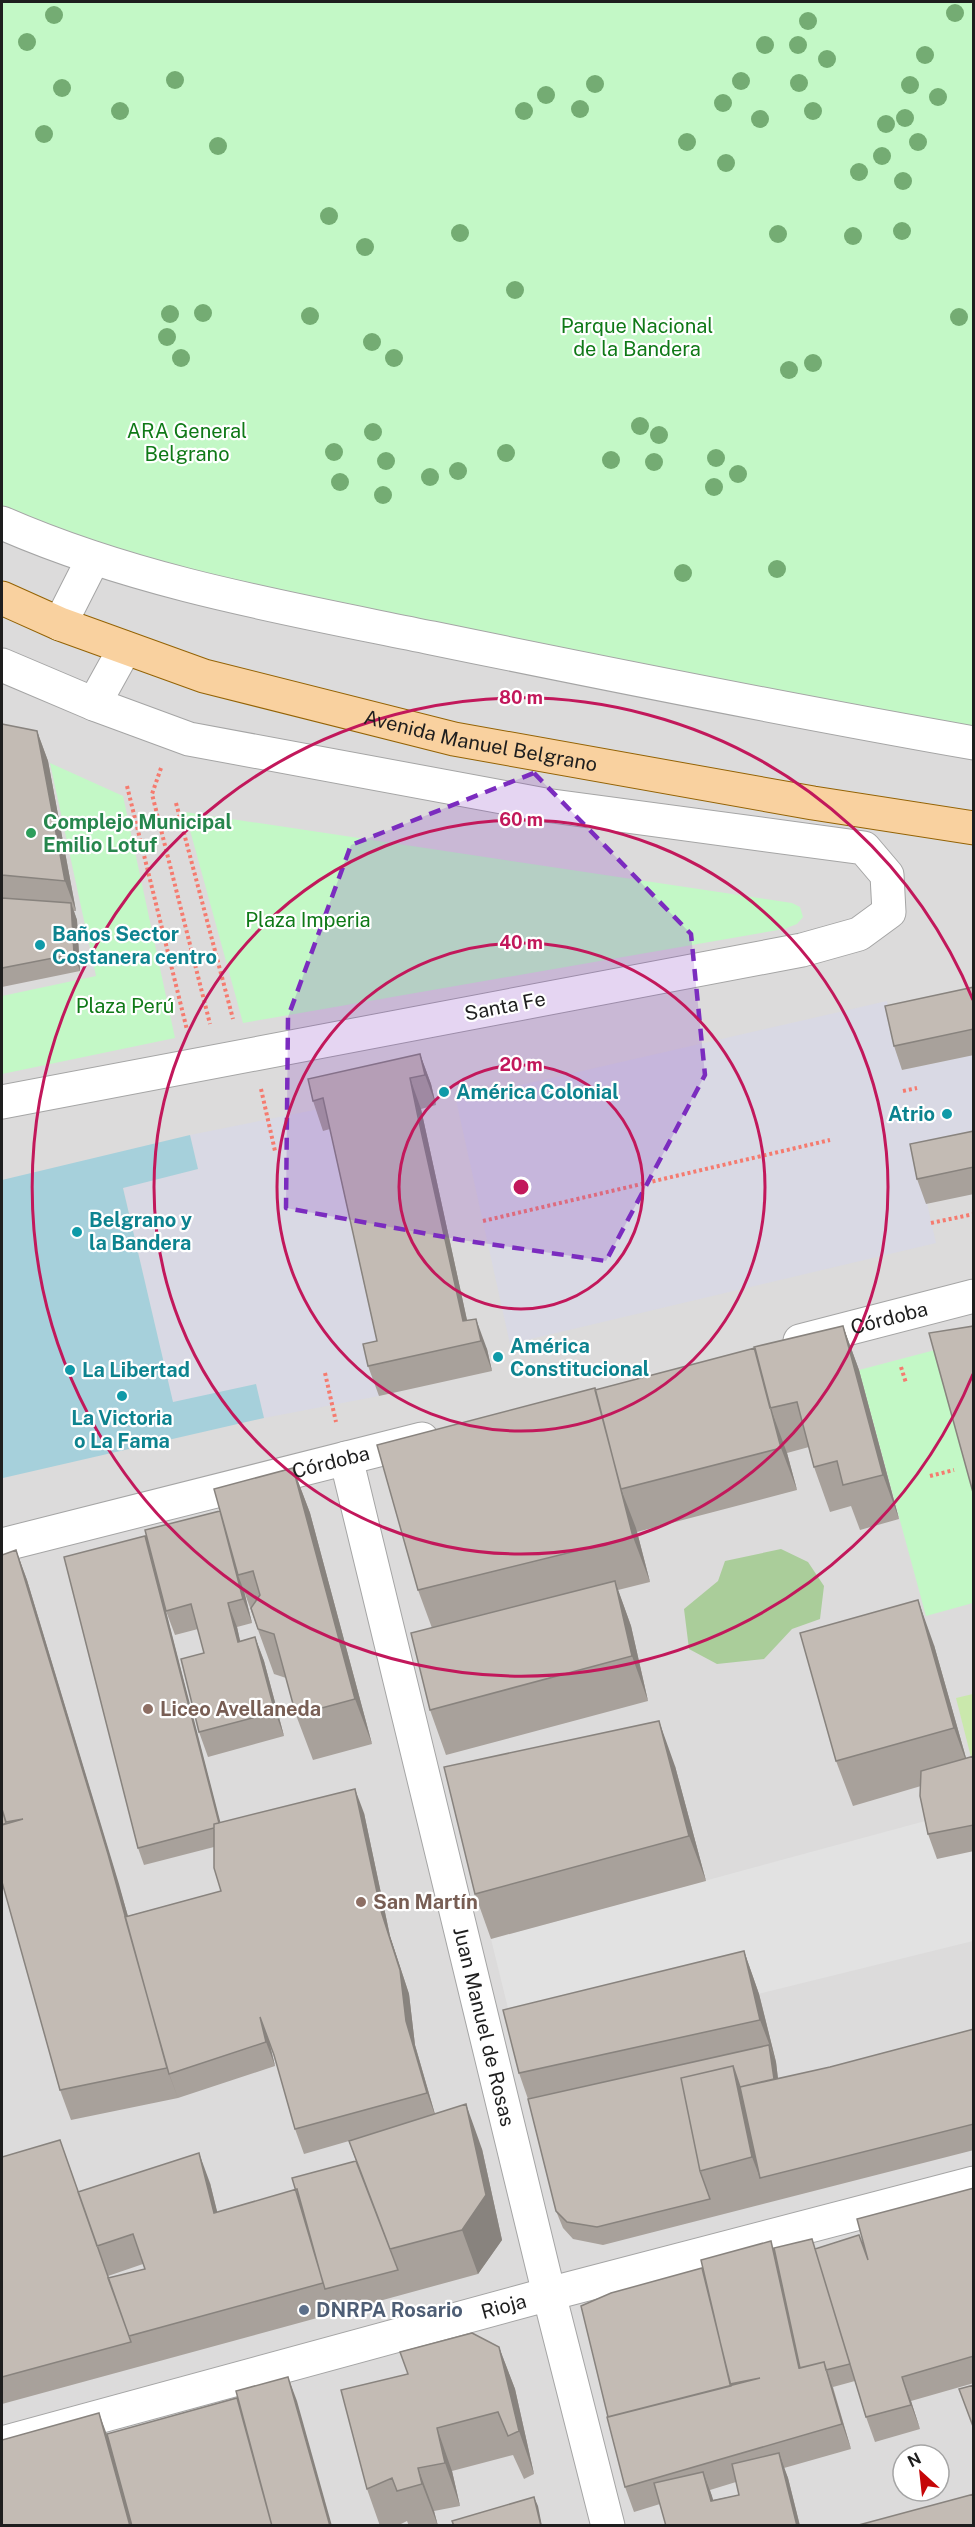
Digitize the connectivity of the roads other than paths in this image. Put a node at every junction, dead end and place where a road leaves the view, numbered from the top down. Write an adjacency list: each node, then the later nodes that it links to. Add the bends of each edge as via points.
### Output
1 (2, 523): 2 (street)
2 (93, 559): 4 (street); 8 (street, via 206,592 738,701)
3 (2, 598): 4 (main road, Avenida Manuel Belgrano)
4 (60, 624): 5 (main road, Avenida Manuel Belgrano)
5 (125, 648): 7 (street); 9 (main road, Avenida Manuel Belgrano, via 204,676 454,739)
6 (2, 665): 7 (street)
7 (94, 704): 10 (street, Santa Fe, via 189,739 545,805 864,848 887,875 889,912 859,934 790,952)
8 (974, 743)
9 (974, 828)
10 (2, 1102)
11 (974, 1296): 12 (street, Córdoba)
12 (772, 1348)
13 (450, 1431): 14 (street, Córdoba)
14 (346, 1458): 15 (street, Córdoba); 17 (street, Juan Manuel de Rosas)
15 (2, 1545)
16 (974, 2183): 17 (street, Rioja)
17 (549, 2294): 18 (street, Rioja); 19 (street, Juan Manuel de Rosas)
18 (2, 2443)
19 (608, 2526)

